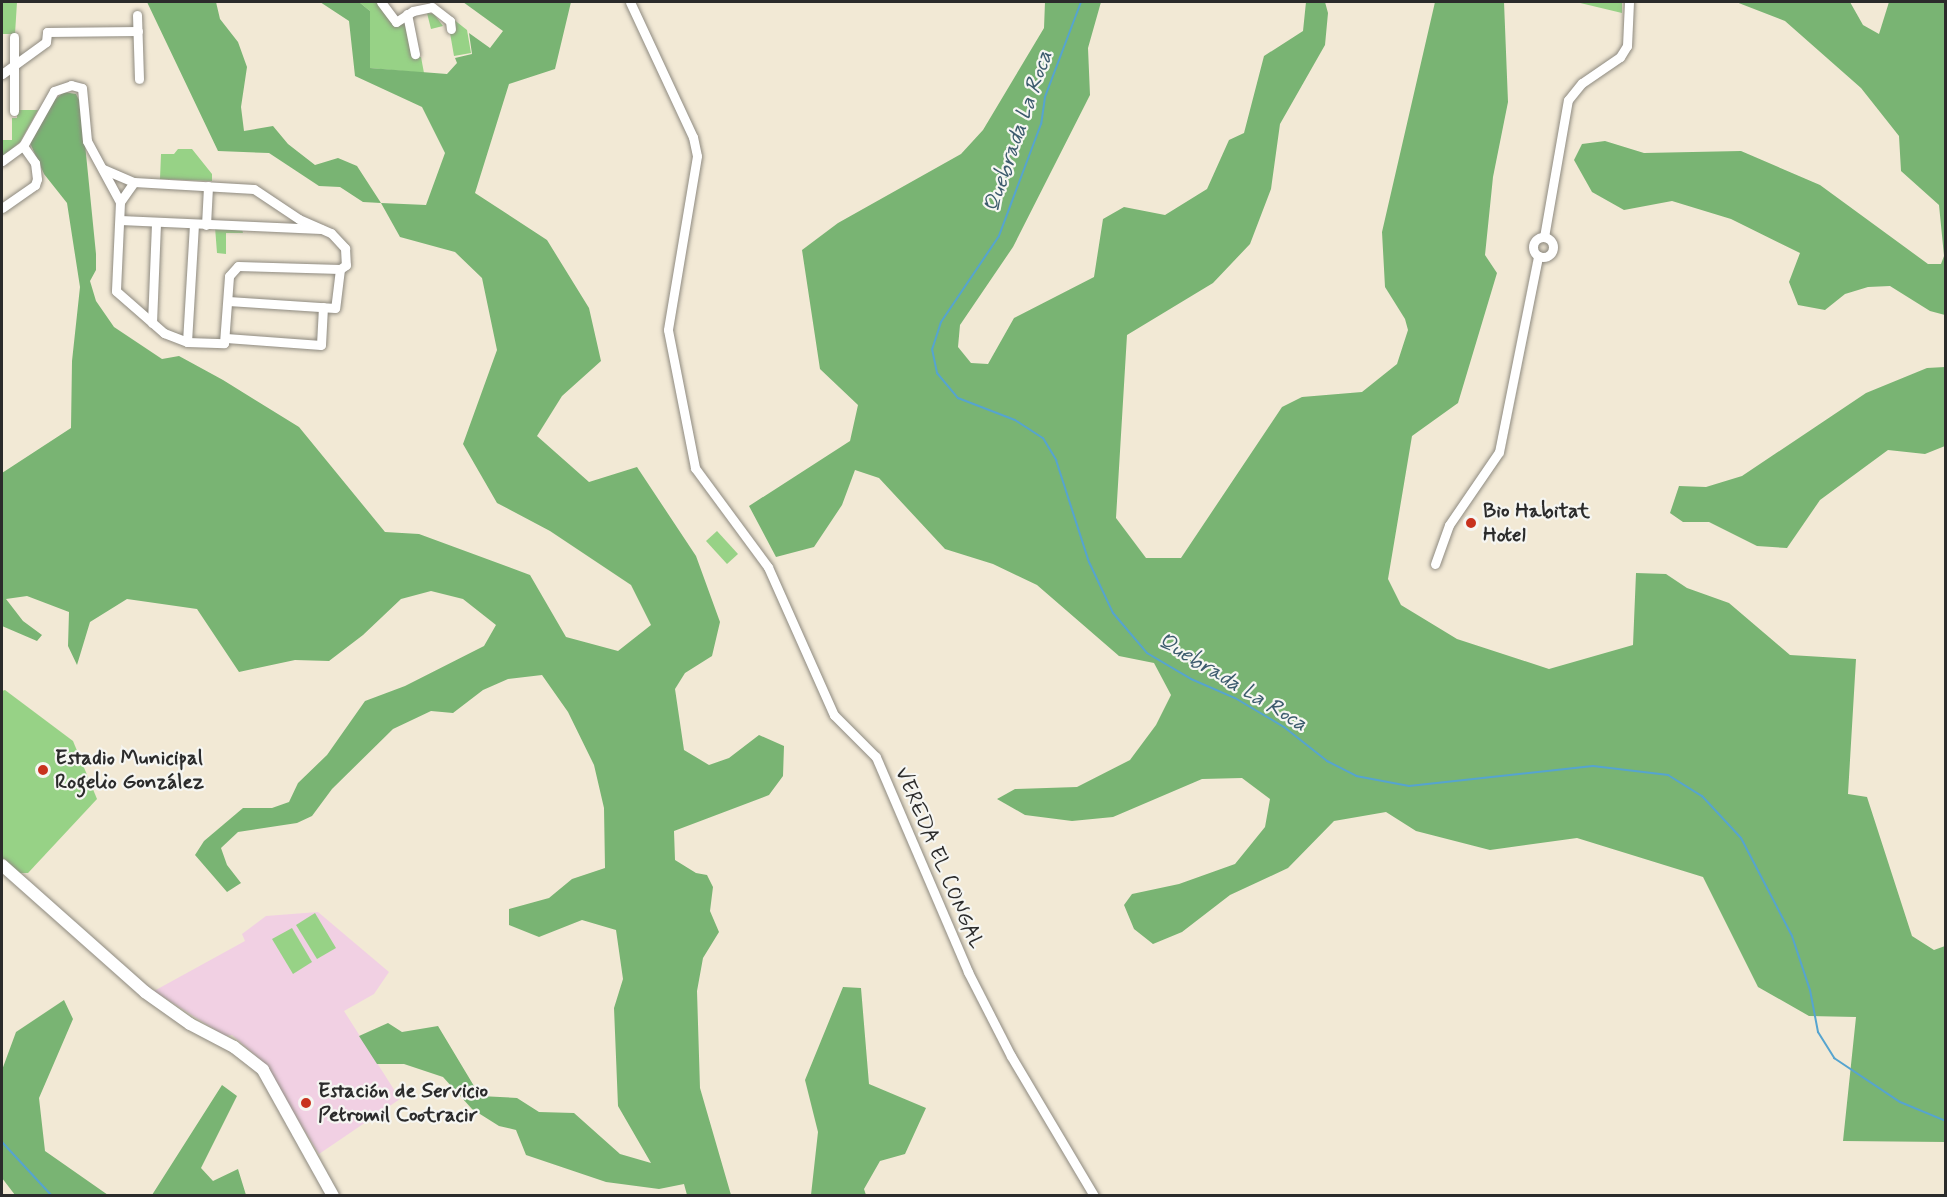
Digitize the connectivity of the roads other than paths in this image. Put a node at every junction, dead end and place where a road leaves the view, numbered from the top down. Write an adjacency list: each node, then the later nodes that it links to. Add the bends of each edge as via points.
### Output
1 (381, 2): 5 (street, via 396,22)
2 (630, 2): 38 (street, VEREDA EL CONGAL, via 693,137 697,156 668,330 695,468 768,567 834,716 876,757 968,972 1011,1056)
3 (1629, 2): 27 (street, via 1627,46 1620,57 1582,83 1568,100)
4 (432, 4): 5 (street); 7 (street, via 450,21)
5 (407, 14): 10 (street)
6 (137, 15): 8 (street)
7 (451, 29)
8 (138, 32): 11 (street, via 47,32 46,42); 13 (street)
9 (14, 37): 11 (street)
10 (415, 54)
11 (14, 64): 12 (street); 14 (street)
12 (2, 74)
13 (139, 79)
14 (14, 111)
15 (23, 146): 16 (street); 17 (street, via 54,91 71,85 82,88 87,141 92,157); 21 (street, via 35,163 37,179 24,194)
16 (2, 161)
17 (103, 169): 18 (street); 20 (street)
18 (134, 182): 19 (street); 20 (street)
19 (208, 186): 25 (street); 26 (street, via 254,189)
20 (120, 202): 22 (street)
21 (2, 208)
22 (120, 220): 23 (street); 32 (street, via 116,291)
23 (156, 223): 24 (street); 32 (street)
24 (194, 224): 25 (street); 34 (street)
25 (206, 225): 26 (street)
26 (321, 229): 29 (street, via 340,240 345,248 346,265)
27 (1544, 237): 28 (street, via 1534,244); 28 (street, via 1551,242 1552,251 1548,256)
28 (1538, 256): 35 (street, via 1499,452 1449,525)
29 (340, 270): 30 (street, via 238,266 230,276); 31 (street, via 337,304 335,308)
30 (228, 302): 31 (street); 33 (street)
31 (323, 308): 33 (street, via 321,345)
32 (152, 323): 34 (street)
33 (226, 338): 34 (street, via 218,344)
34 (187, 342)
35 (1435, 564)
36 (2, 865): 37 (main road, via 145,992 190,1024 234,1047 263,1070)
37 (333, 1196)
38 (1094, 1196)

